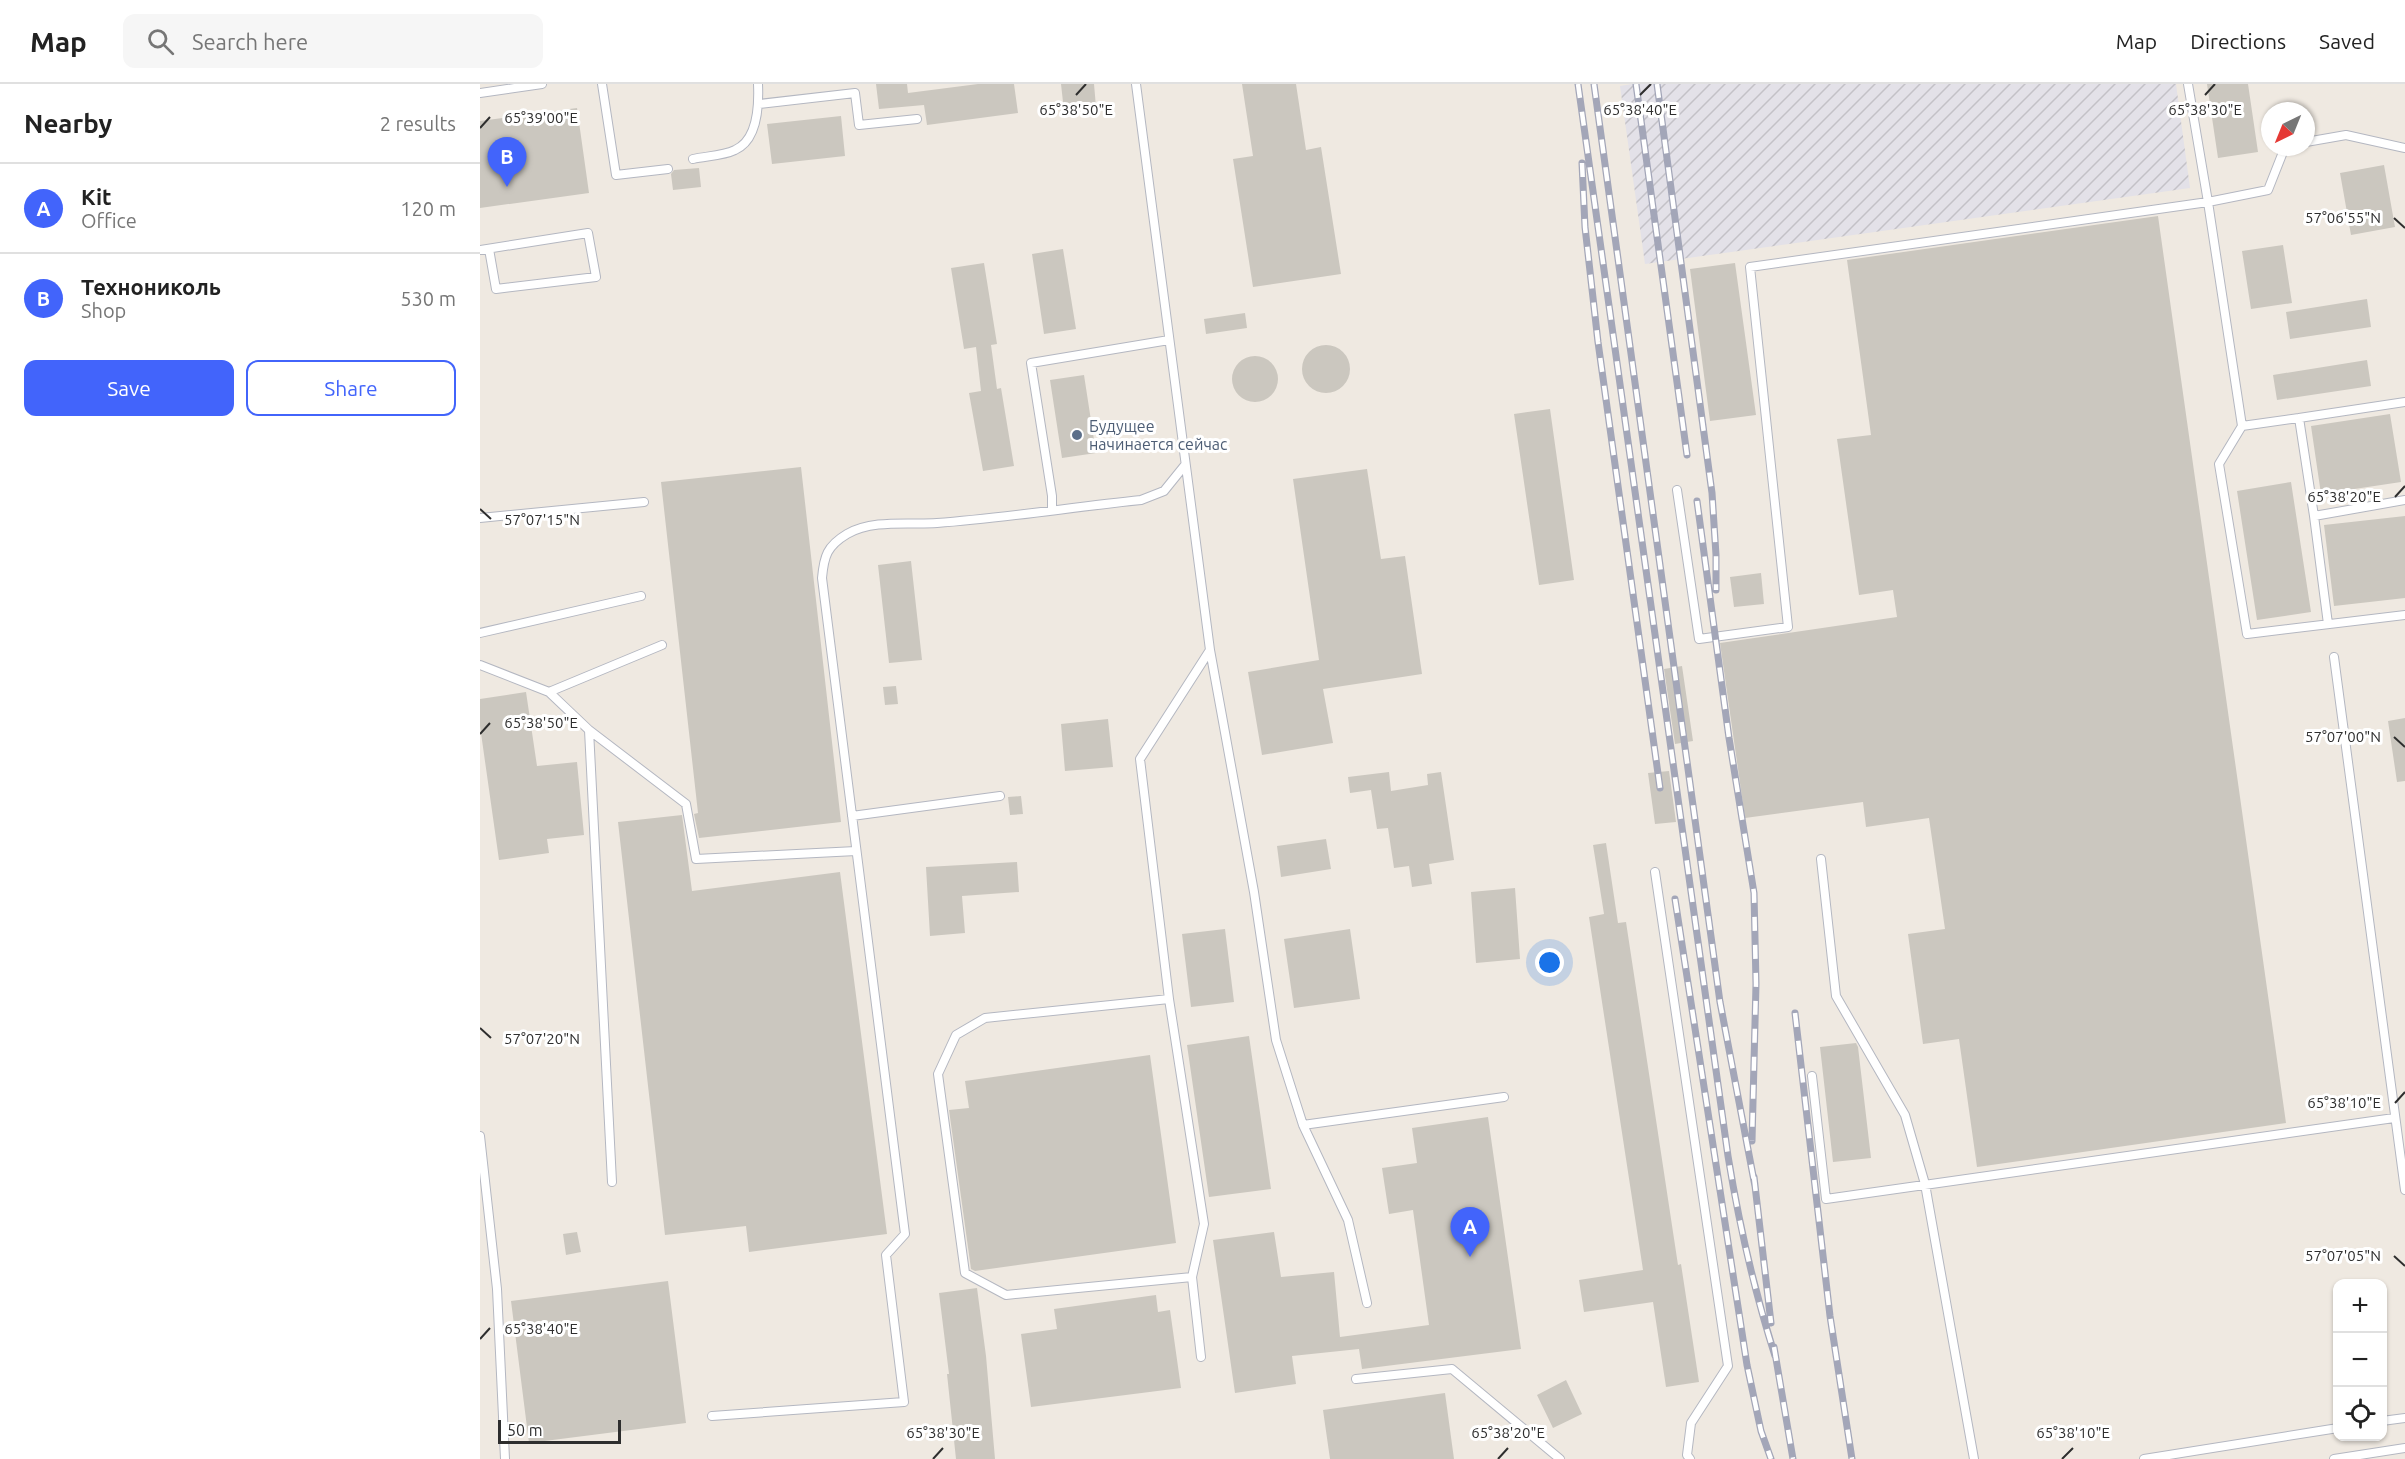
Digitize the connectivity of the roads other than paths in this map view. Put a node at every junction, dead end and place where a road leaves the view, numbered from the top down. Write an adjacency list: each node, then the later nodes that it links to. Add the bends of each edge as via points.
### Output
1 (542, 84): 6 (lane)
2 (602, 84): 13 (lane, via 616,176)
3 (758, 84): 7 (lane)
4 (1136, 84): 16 (lane)
5 (2188, 84): 14 (lane)
6 (480, 93)
7 (759, 104): 8 (lane, via 855,93 859,125); 12 (lane, via 750,137 735,150)
8 (917, 119)
9 (2315, 140): 10 (lane, via 2346,135)
10 (2405, 148)
11 (2281, 156): 14 (lane, via 2268,190)
12 (693, 159)
13 (668, 168)
14 (2208, 201): 19 (lane); 21 (lane, via 1750,267 1788,627 1699,639)
15 (484, 250): 15 (lane, via 588,233 596,278 496,289)
16 (1169, 340): 20 (lane); 24 (lane, via 1032,363)
17 (2405, 402): 18 (lane)
18 (2299, 418): 19 (lane); 25 (lane)
19 (2242, 426): 29 (lane, via 2219,464 2247,634)
20 (1185, 465): 24 (lane, via 1164,491 1141,500); 32 (lane)
21 (1677, 490)
22 (2405, 500): 25 (lane)
23 (644, 502): 26 (lane)
24 (1052, 510): 38 (lane, via 875,526 850,532 824,556 822,579)
25 (2314, 516): 29 (lane)
26 (480, 518)
27 (641, 596): 30 (lane)
28 (2405, 615): 29 (lane)
29 (2328, 624)
30 (480, 633)
31 (662, 645): 35 (lane)
32 (1210, 650): 42 (lane, via 1140,759); 46 (lane, via 1254,892 1276,1040)
33 (2334, 657): 45 (lane)
34 (480, 664): 35 (lane)
35 (549, 692): 36 (lane)
36 (589, 730): 39 (lane, via 686,804 696,859); 48 (lane)
37 (1000, 796): 38 (lane)
38 (852, 816): 39 (lane)
39 (856, 851): 55 (lane, via 905,1234 886,1255 904,1402)
40 (1821, 859): 49 (lane, via 1836,996 1905,1115)
41 (1655, 872): 62 (lane, via 1728,1366 1691,1424)
42 (1168, 999): 51 (lane, via 1204,1224); 51 (lane, via 984,1018 956,1035 938,1074 965,1273 1006,1295)
43 (1812, 1077): 49 (lane, via 1826,1199)
44 (1504, 1096): 46 (lane)
45 (2394, 1118): 49 (lane); 50 (lane)
46 (1304, 1125): 52 (lane, via 1348,1220)
47 (480, 1136): 60 (lane, via 497,1289)
48 (612, 1182)
49 (1925, 1184): 63 (lane)
50 (2405, 1190)
51 (1192, 1277): 53 (lane)
52 (1367, 1303)
53 (1201, 1357)
54 (1356, 1379): 61 (lane, via 1452,1369)
55 (712, 1416)
56 (2405, 1418): 57 (lane)
57 (2387, 1420)
58 (2333, 1429): 64 (lane)
59 (2405, 1448): 65 (lane)
60 (505, 1459)
61 (1560, 1459)
62 (1690, 1459)
63 (1974, 1459)
64 (2144, 1459)
65 (2334, 1459)

